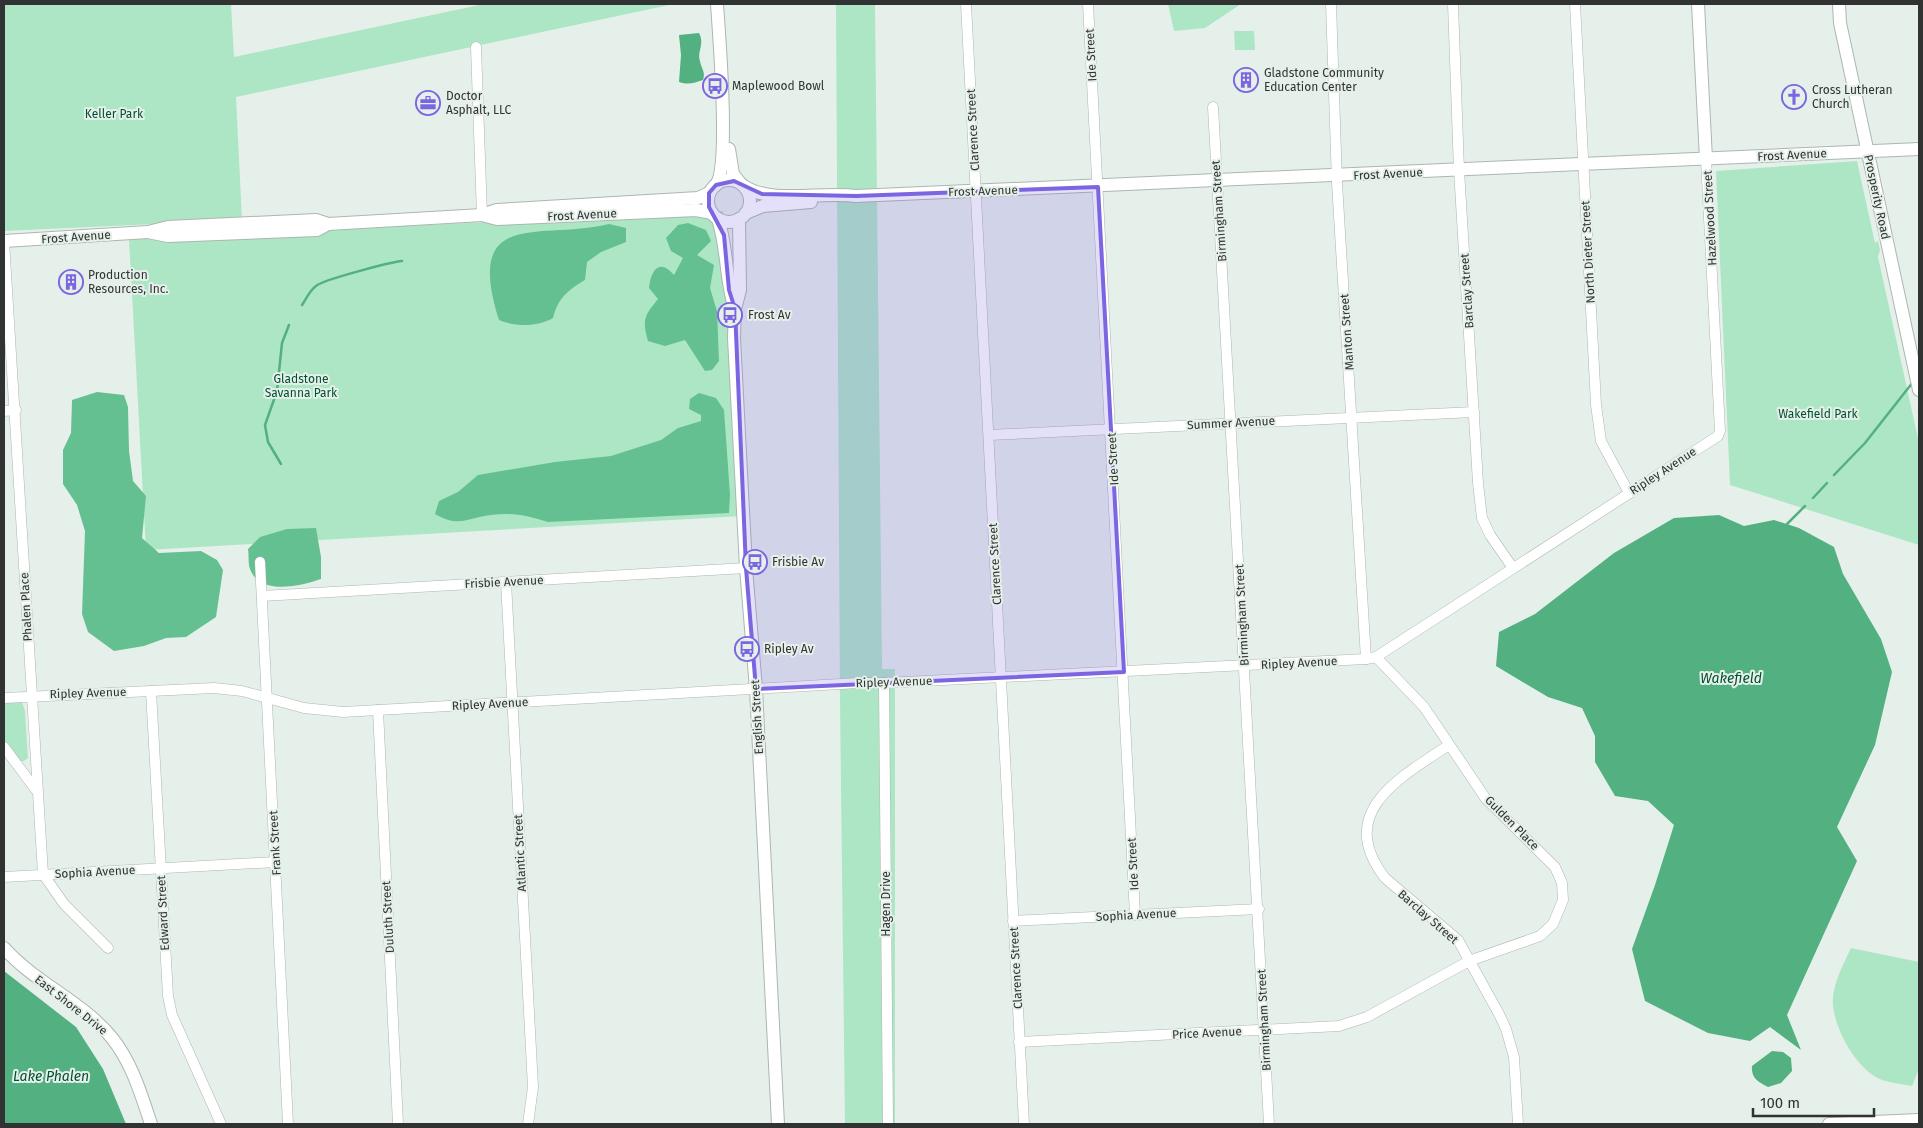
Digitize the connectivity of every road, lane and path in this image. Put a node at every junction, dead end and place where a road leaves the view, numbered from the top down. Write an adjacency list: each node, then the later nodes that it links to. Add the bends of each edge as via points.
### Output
1 (717, 4): 10 (street)
2 (966, 4): 22 (street, Clarence Street)
3 (1088, 4): 20 (street, Ide Street)
4 (1331, 4): 17 (street, Manton Street)
5 (1453, 4): 16 (street, Barclay Street)
6 (1576, 4): 15 (street, North Dieter Street)
7 (1698, 4): 14 (street, Hazelwood Street)
8 (1839, 4): 13 (street, Prosperity Road)
9 (476, 47): 24 (street)
10 (723, 104): 19 (street, via 731,168); 21 (street, via 722,171)
11 (1212, 107): 18 (street, Birmingham Street)
12 (1919, 150): 13 (street, Frost Avenue)
13 (1867, 152): 14 (street, Frost Avenue); 29 (street, Prosperity Road)
14 (1706, 159): 15 (street, Frost Avenue); 36 (street, Hazelwood Street)
15 (1583, 164): 16 (street, Frost Avenue); 38 (street, North Dieter Street, via 1596,406 1601,441)
16 (1459, 170): 17 (street, Frost Avenue); 32 (street, Barclay Street)
17 (1337, 176): 18 (street, Frost Avenue); 33 (street, Manton Street)
18 (1217, 181): 20 (street, Frost Avenue); 34 (street, Birmingham Street)
19 (742, 185): 21 (street, via 728,180); 23 (street, Frost Avenue, via 762,194); 26 (street, via 750,200)
20 (1098, 187): 22 (street, Frost Avenue); 35 (street, Ide Street)
21 (713, 189): 24 (street, Frost Avenue, via 698,198 497,210); 25 (street, via 708,200)
22 (976, 192): 23 (street, Frost Avenue); 37 (street, Clarence Street)
23 (856, 196): 26 (street, Frost Avenue, via 763,206)
24 (482, 215): 25 (street, Frost Avenue, via 497,219 696,210); 27 (street, Frost Avenue, via 328,224 316,220 168,227 148,232)
25 (715, 216): 26 (street, via 725,222); 28 (street, English Street, via 724,235 729,290)
26 (743, 216): 28 (street, English Street, via 740,290)
27 (4, 241): 30 (street, Phalen Place)
28 (735, 309): 40 (street, English Street)
29 (1919, 390)
30 (16, 410): 31 (street); 51 (street, Phalen Place)
31 (4, 411)
32 (1474, 412): 33 (street, Summer Avenue); 41 (street, Barclay Street, via 1482,518)
33 (1352, 418): 34 (street, Summer Avenue); 44 (street, Manton Street)
34 (1232, 423): 35 (street, Summer Avenue); 45 (street, Birmingham Street)
35 (1111, 429): 37 (street, Summer Avenue); 46 (street, Ide Street)
36 (1720, 431): 38 (street, Ripley Avenue, via 1718,436)
37 (988, 435): 47 (street, Clarence Street)
38 (1629, 493): 41 (street, Ripley Avenue)
39 (260, 562): 43 (street, Frank Street)
40 (746, 568): 42 (street, Frisbie Avenue); 49 (street, English Street)
41 (1513, 568): 44 (street, Ripley Avenue)
42 (506, 582): 43 (street, Frisbie Avenue); 54 (street, Atlantic Street)
43 (262, 596): 53 (street, Frank Street)
44 (1371, 658): 45 (street, Ripley Avenue); 56 (street, Gulden Place, via 1424,707)
45 (1245, 666): 46 (street, Ripley Avenue); 63 (street, Birmingham Street)
46 (1124, 672): 47 (street, Ripley Avenue); 64 (street, Ide Street)
47 (1001, 678): 48 (street, Ripley Avenue); 65 (street, Clarence Street)
48 (884, 683): 49 (street, Ripley Avenue); 78 (street, Hagen Drive)
49 (756, 689): 54 (street, Ripley Avenue); 77 (street, English Street)
50 (151, 691): 51 (street, Ripley Avenue); 53 (street, Ripley Avenue, via 214,688); 60 (street, Edward Street)
51 (32, 695): 52 (street, Ripley Avenue); 58 (street, Phalen Place)
52 (4, 698)
53 (268, 698): 55 (street, Ripley Avenue, via 304,708 343,712); 59 (street, Frank Street)
54 (512, 702): 55 (street, Ripley Avenue); 76 (street, Atlantic Street, via 533,1087)
55 (378, 710): 75 (street, Duluth Street)
56 (1449, 744): 68 (street, Barclay Street, via 1385,790 1372,812 1368,838 1373,861 1384,878 1458,940); 68 (street, Gulden Place, via 1486,799 1555,867 1564,892 1558,917 1547,931 1532,940)
57 (4, 747): 58 (street)
58 (37, 790): 61 (street, Phalen Place)
59 (276, 862): 60 (street, Sophia Avenue); 74 (street, Frank Street)
60 (160, 868): 61 (street, Sophia Avenue); 73 (street, Edward Street, via 168,996 172,1014)
61 (43, 874): 62 (street, Sophia Avenue); 67 (street, via 64,904)
62 (4, 877)
63 (1259, 909): 64 (street, Sophia Avenue); 69 (street, Birmingham Street)
64 (1135, 915): 65 (street, Sophia Avenue)
65 (1013, 921): 70 (street, Clarence Street)
66 (4, 948): 72 (street, East Shore Drive, via 111,1037 132,1071)
67 (108, 948)
68 (1469, 960): 69 (street, Price Avenue, via 1353,1022 1322,1028); 81 (street, Barclay Street, via 1511,1043)
69 (1265, 1030): 70 (street, Price Avenue); 80 (street, Birmingham Street)
70 (1019, 1042): 79 (street, Clarence Street)
71 (1919, 1119): 82 (street); 83 (street)
72 (151, 1124)
73 (221, 1124)
74 (288, 1124)
75 (398, 1124)
76 (528, 1124)
77 (778, 1124)
78 (888, 1124)
79 (1024, 1124)
80 (1269, 1124)
81 (1518, 1124)
82 (1829, 1124)
83 (1916, 1124)

